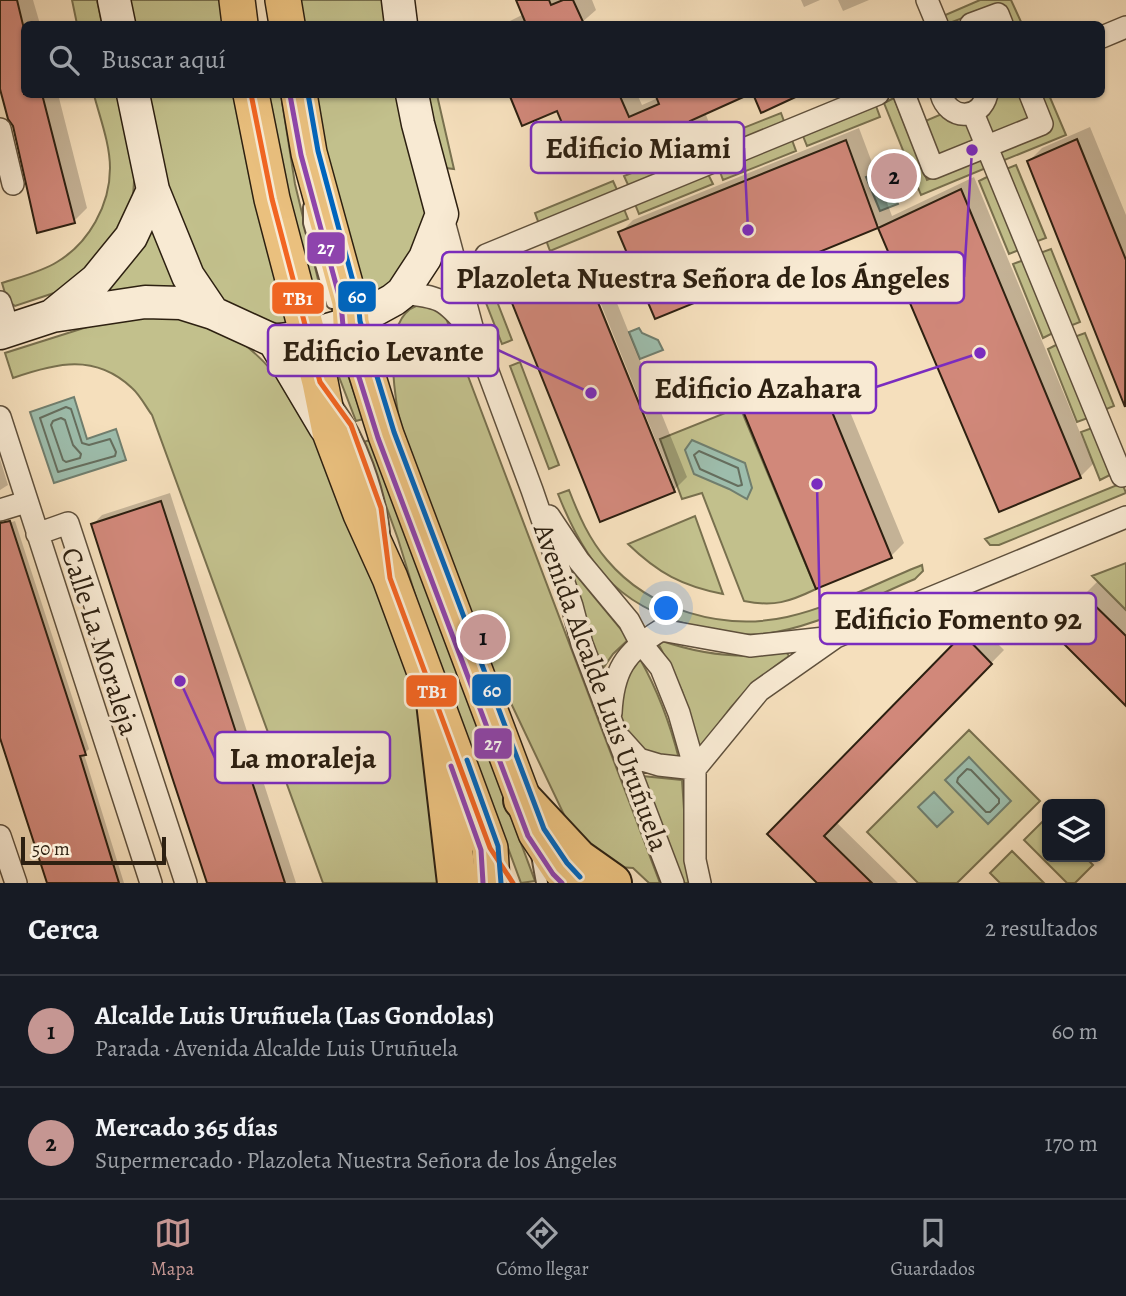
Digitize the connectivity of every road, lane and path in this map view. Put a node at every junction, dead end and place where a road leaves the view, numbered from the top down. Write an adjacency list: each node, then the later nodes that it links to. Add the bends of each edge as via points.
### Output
1 (114, 0): 6 (street)
2 (237, 0): 7 (main road)
3 (283, 0): 8 (main road)
4 (398, 0): 9 (street)
5 (927, 0): 10 (street)
6 (118, 21)
7 (240, 21)
8 (286, 21)
9 (401, 21)
10 (936, 21)
11 (979, 21): 12 (street, via 998,14)
12 (1001, 21)
13 (1126, 27): 14 (street)
14 (1105, 35)
15 (135, 98): 29 (street)
16 (252, 98): 38 (main road, via 272,199)
17 (300, 98): 36 (main road, via 309,153 350,302)
18 (413, 98): 30 (street, Avenida Alcalde Luis Uruñuela)
19 (868, 98): 31 (street)
20 (906, 98): 25 (street)
21 (986, 98): 24 (street)
22 (1032, 98): 27 (street, via 1042,124)
23 (942, 99): 24 (street, via 959,115); 25 (street)
24 (973, 113): 27 (street)
25 (912, 115): 27 (street, via 933,168)
26 (0, 129): 28 (street)
27 (987, 146): 42 (street)
28 (13, 184)
29 (153, 190): 33 (street, via 188,276); 34 (street, via 131,237 96,280)
30 (442, 214): 32 (street, via 425,258); 37 (street, Avenida Alcalde Luis Uruñuela)
31 (486, 255)
32 (402, 293): 36 (street); 37 (street, Avenida Alcalde Luis Uruñuela, via 435,297 451,306)
33 (214, 313): 34 (street, via 181,303 145,302); 38 (street)
34 (52, 316): 35 (street)
35 (3, 321)
36 (351, 323): 38 (street); 54 (main road, via 386,435)
37 (474, 334): 43 (street, Avenida Alcalde Luis Uruñuela)
38 (290, 339): 39 (main road); 41 (street)
39 (320, 382): 41 (main road); 48 (lane, via 351,425 381,508)
40 (0, 417): 44 (street, Calle La Moraleja)
41 (334, 442): 48 (main road)
42 (1122, 476)
43 (532, 490): 50 (street, Avenida Alcalde Luis Uruñuela); 52 (street, Avenida Alcalde Luis Uruñuela)
44 (26, 502): 45 (street); 47 (street, Calle La Moraleja)
45 (0, 510)
46 (1126, 517): 49 (street)
47 (37, 534): 58 (street, Calle La Moraleja); 59 (street, via 68,523)
48 (390, 578): 51 (main road)
49 (836, 637): 50 (street, via 750,646 661,630); 53 (street, via 760,691)
50 (640, 642): 52 (street, via 623,662 612,688); 53 (street, Avenida Alcalde Luis Uruñuela, via 662,668)
51 (436, 702): 56 (main road); 60 (highway)
52 (613, 726): 53 (street, via 639,759); 66 (street, Avenida Alcalde Luis Uruñuela)
53 (695, 769): 67 (street, Avenida Alcalde Luis Uruñuela, via 695,860)
54 (530, 817): 63 (lane); 64 (main road, via 560,869); 65 (highway)
55 (0, 836): 57 (street)
56 (490, 848): 61 (main road); 62 (lane)
57 (16, 883)
58 (151, 883)
59 (186, 883)
60 (457, 883)
61 (492, 883)
62 (513, 883)
63 (542, 883)
64 (574, 883)
65 (612, 883)
66 (673, 883)
67 (700, 883)

